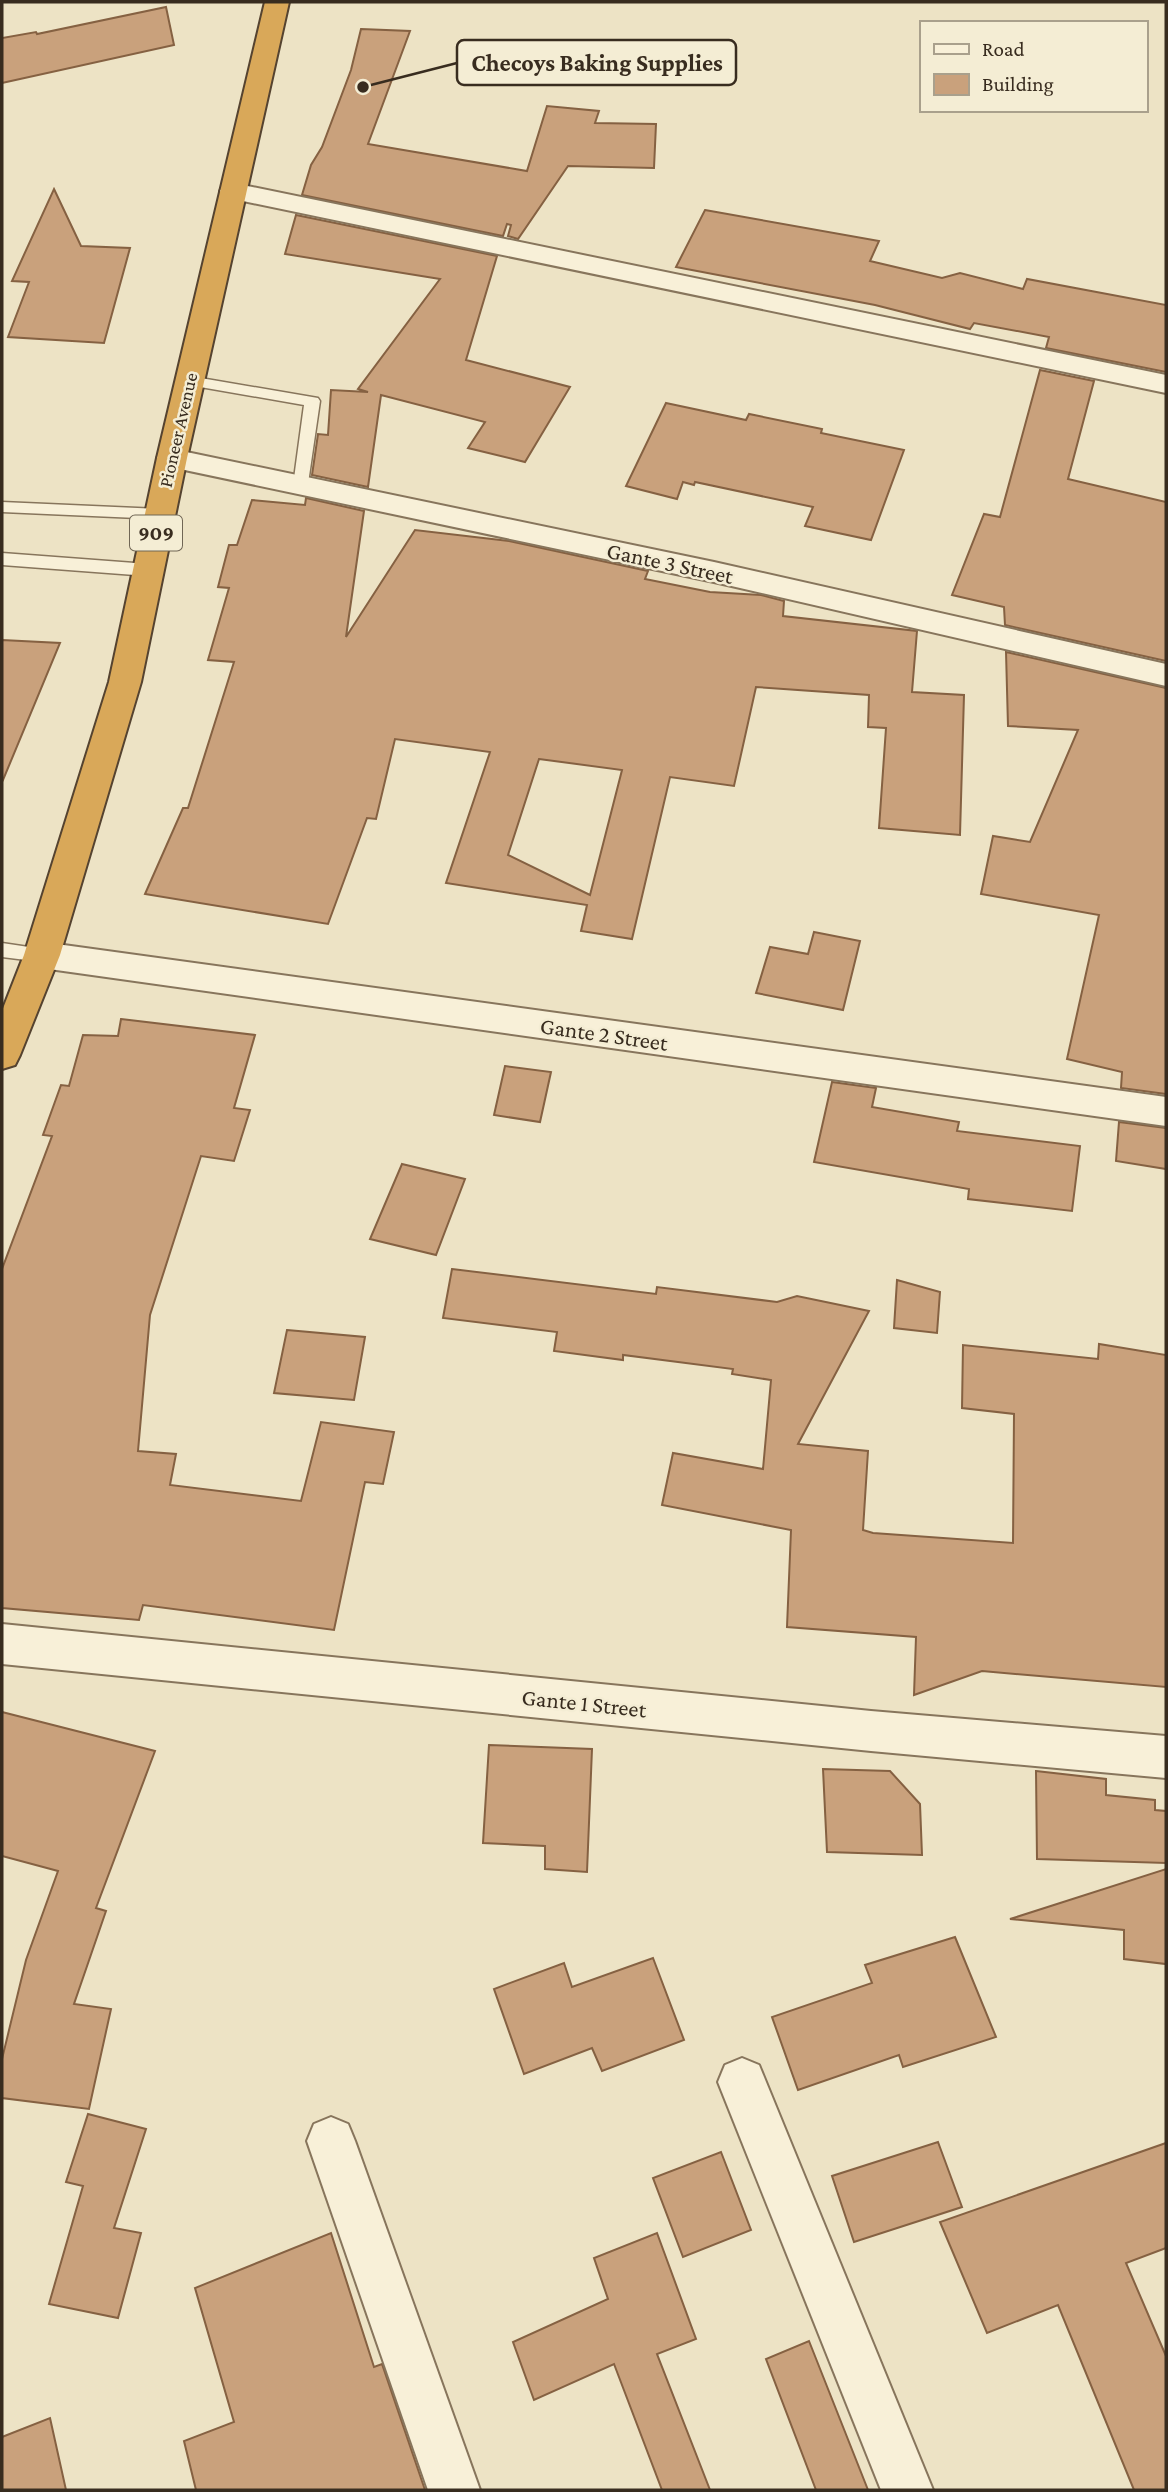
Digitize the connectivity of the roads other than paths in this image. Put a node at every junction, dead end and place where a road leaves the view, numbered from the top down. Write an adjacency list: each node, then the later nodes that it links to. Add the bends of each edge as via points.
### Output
1 (277, 2): 2 (highway, Pioneer Avenue / 909)
2 (233, 191): 3 (highway, Pioneer Avenue / 909); 4 (street)
3 (189, 381): 5 (highway, Pioneer Avenue / 909); 6 (lane, via 312,401)
4 (1166, 384)
5 (172, 458): 6 (street, Gante 3 Street); 8 (highway, Pioneer Avenue / 909)
6 (301, 486): 11 (street, Gante 3 Street, via 714,572)
7 (2, 507): 8 (lane)
8 (160, 514): 10 (highway, Pioneer Avenue / 909)
9 (2, 559): 10 (lane)
10 (148, 570): 13 (highway, Pioneer Avenue / 909, via 125,682)
11 (1166, 675)
12 (2, 950): 13 (lane)
13 (42, 955): 14 (highway, Pioneer Avenue / 909); 15 (street, Gante 2 Street)
14 (2, 1055)
15 (1166, 1112)
16 (2, 1644): 17 (street, Gante 1 Street)
17 (1166, 1757)
18 (742, 2082): 21 (street)
19 (331, 2141): 20 (street)
20 (454, 2490)
21 (907, 2490)

